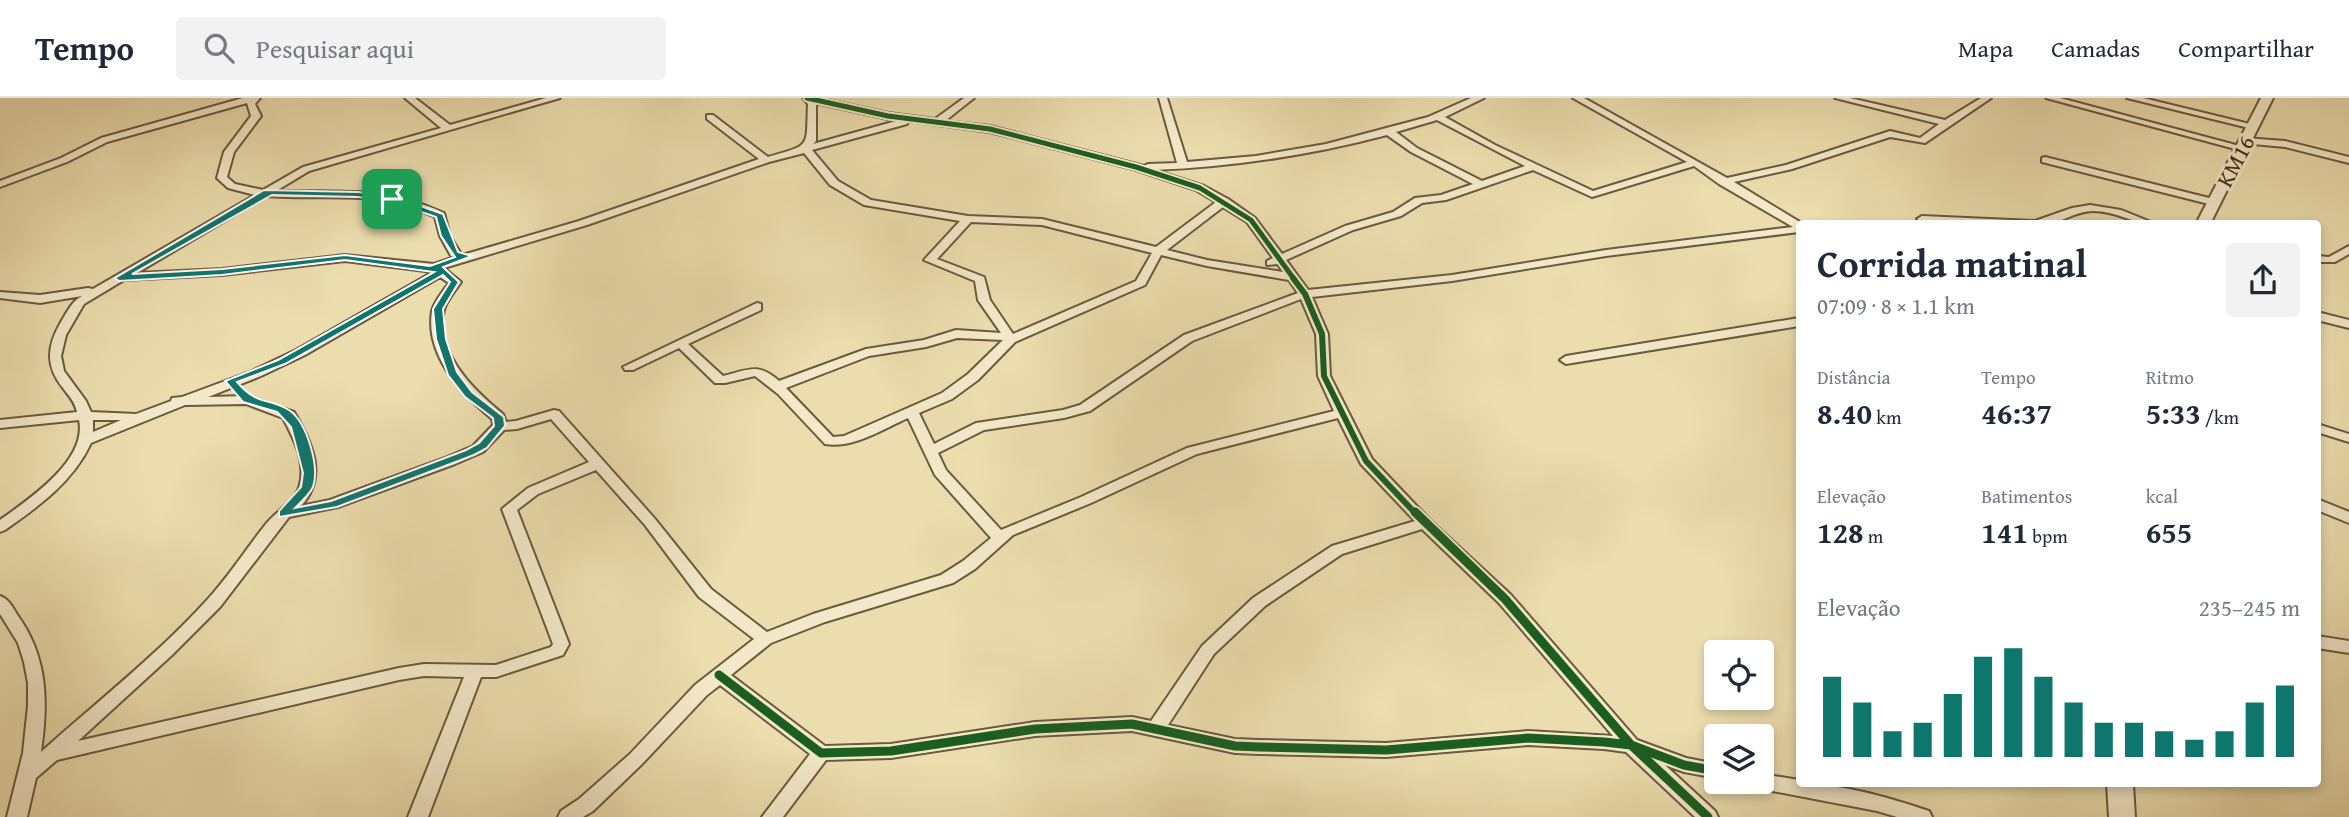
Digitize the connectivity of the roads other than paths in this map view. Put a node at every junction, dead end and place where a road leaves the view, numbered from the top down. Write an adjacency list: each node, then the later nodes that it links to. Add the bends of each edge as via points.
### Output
1 (254, 98): 33 (street, via 104,140); 35 (street, via 250,104 256,116 224,159 222,178 226,184)
2 (409, 98): 20 (street)
3 (556, 98): 20 (street)
4 (970, 98): 18 (street)
5 (1163, 98): 28 (street)
6 (1480, 98): 14 (street)
7 (1577, 98): 27 (street)
8 (1839, 98): 19 (street)
9 (1987, 98): 19 (street)
10 (2050, 98): 22 (street)
11 (2131, 98): 22 (street)
12 (2266, 98): 22 (street, KM16)
13 (811, 99): 17 (street); 23 (street, via 811,141)
14 (1461, 100): 16 (street)
15 (710, 117): 24 (street)
16 (1438, 117): 21 (street); 29 (street)
17 (915, 120): 18 (street); 23 (street)
18 (937, 122): 30 (street, via 990,129)
19 (1946, 123): 32 (street, via 1922,141 1890,134 1801,164)
20 (449, 129): 35 (street, via 306,169)
21 (1388, 131): 28 (street, via 1272,159); 34 (street, via 1413,150)
22 (2248, 136): 26 (street); 37 (street, KM16)
23 (806, 148): 24 (street); 38 (street, via 834,183 859,200)
24 (766, 160): 48 (street, via 583,223)
25 (2045, 160): 37 (street)
26 (2349, 160)
27 (1695, 163): 29 (street, via 1592,194); 32 (street)
28 (1183, 166): 30 (street); 31 (street)
29 (1536, 166): 34 (street)
30 (1136, 167): 31 (street)
31 (1171, 179): 36 (street)
32 (1723, 181): 44 (street)
33 (0, 184)
34 (1480, 184): 50 (street, via 1442,198 1419,200 1397,214 1349,228)
35 (258, 194): 48 (street, via 377,195 435,213 443,219 445,236); 54 (street)
36 (1224, 201): 47 (street); 50 (street, via 1251,220)
37 (2213, 202): 43 (street, KM16)
38 (968, 219): 47 (street, via 1042,222); 62 (street, via 930,260 980,279 984,300)
39 (1922, 219): 40 (street)
40 (1950, 220)
41 (2055, 220): 42 (street, via 2082,209)
42 (2137, 220)
43 (2205, 220)
44 (1796, 226)
45 (1796, 228): 55 (street, via 1460,277)
46 (2349, 249): 49 (street, via 2331,260)
47 (1158, 251): 52 (street); 62 (street, via 1145,278 1135,286)
48 (461, 255): 51 (street)
49 (2321, 259)
50 (1279, 260): 52 (street); 53 (street)
51 (439, 269): 54 (street, via 345,258); 66 (street, via 281,362); 75 (street, via 455,282 437,313 452,372 469,394 498,417)
52 (1254, 271): 53 (street)
53 (1293, 277): 55 (street)
54 (119, 278): 57 (street)
55 (1305, 294): 72 (street, via 1322,334 1324,376); 79 (street, via 1188,338 1085,408 981,426)
56 (0, 295): 57 (street)
57 (74, 299): 70 (street, via 54,359)
58 (757, 307): 63 (street)
59 (2321, 317): 61 (street)
60 (1796, 322): 64 (street)
61 (2349, 324)
62 (1010, 338): 67 (street, via 956,334 866,353); 71 (street, via 973,377)
63 (681, 344): 65 (street); 67 (street, via 720,380 753,372 771,377)
64 (1566, 360)
65 (628, 367)
66 (231, 381): 68 (street); 69 (street)
67 (778, 386): 71 (street, via 830,441 846,440)
68 (247, 400): 69 (street); 82 (street, via 289,415 306,452 307,487)
69 (177, 401): 73 (street)
70 (85, 413): 73 (street); 74 (street); 78 (street)
71 (913, 414): 79 (street)
72 (1341, 414): 84 (street, via 1366,461); 86 (street, via 1192,451)
73 (136, 416): 78 (street)
74 (0, 424)
75 (499, 426): 80 (street, via 554,414); 82 (street, via 470,453 333,504)
76 (2321, 429): 77 (street)
77 (2349, 438)
78 (86, 440): 85 (street, via 62,478)
79 (930, 452): 86 (street, via 940,472)
80 (597, 464): 88 (street, via 705,593); 91 (street, via 533,491 511,505 509,512 561,644 557,651 496,671)
81 (2321, 506): 83 (street)
82 (283, 514): 96 (street, via 214,603)
83 (2349, 518)
84 (1425, 523): 93 (street, via 1326,555 1259,602 1208,650); 94 (street, via 1505,598)
85 (0, 527)
86 (999, 537): 88 (street, via 947,579)
87 (0, 602): 98 (street, via 32,658 35,750)
88 (765, 639): 92 (street)
89 (2321, 643): 90 (street)
90 (2349, 647)
91 (474, 672): 96 (street, via 399,674); 102 (street)
92 (719, 675): 95 (street); 103 (street, via 606,788)
93 (1157, 727): 94 (street, via 1235,746 1259,747 1386,750 1528,738); 95 (street, via 1048,728 891,751)
94 (1631, 745): 97 (street); 105 (street)
95 (821, 753): 104 (street)
96 (51, 754): 98 (street)
97 (1704, 769)
98 (30, 773): 101 (street)
99 (1774, 783): 106 (street, via 1877,803)
100 (2119, 787): 107 (street)
101 (17, 817)
102 (418, 817)
103 (568, 817)
104 (772, 817)
105 (1708, 817)
106 (1922, 817)
107 (2122, 817)

